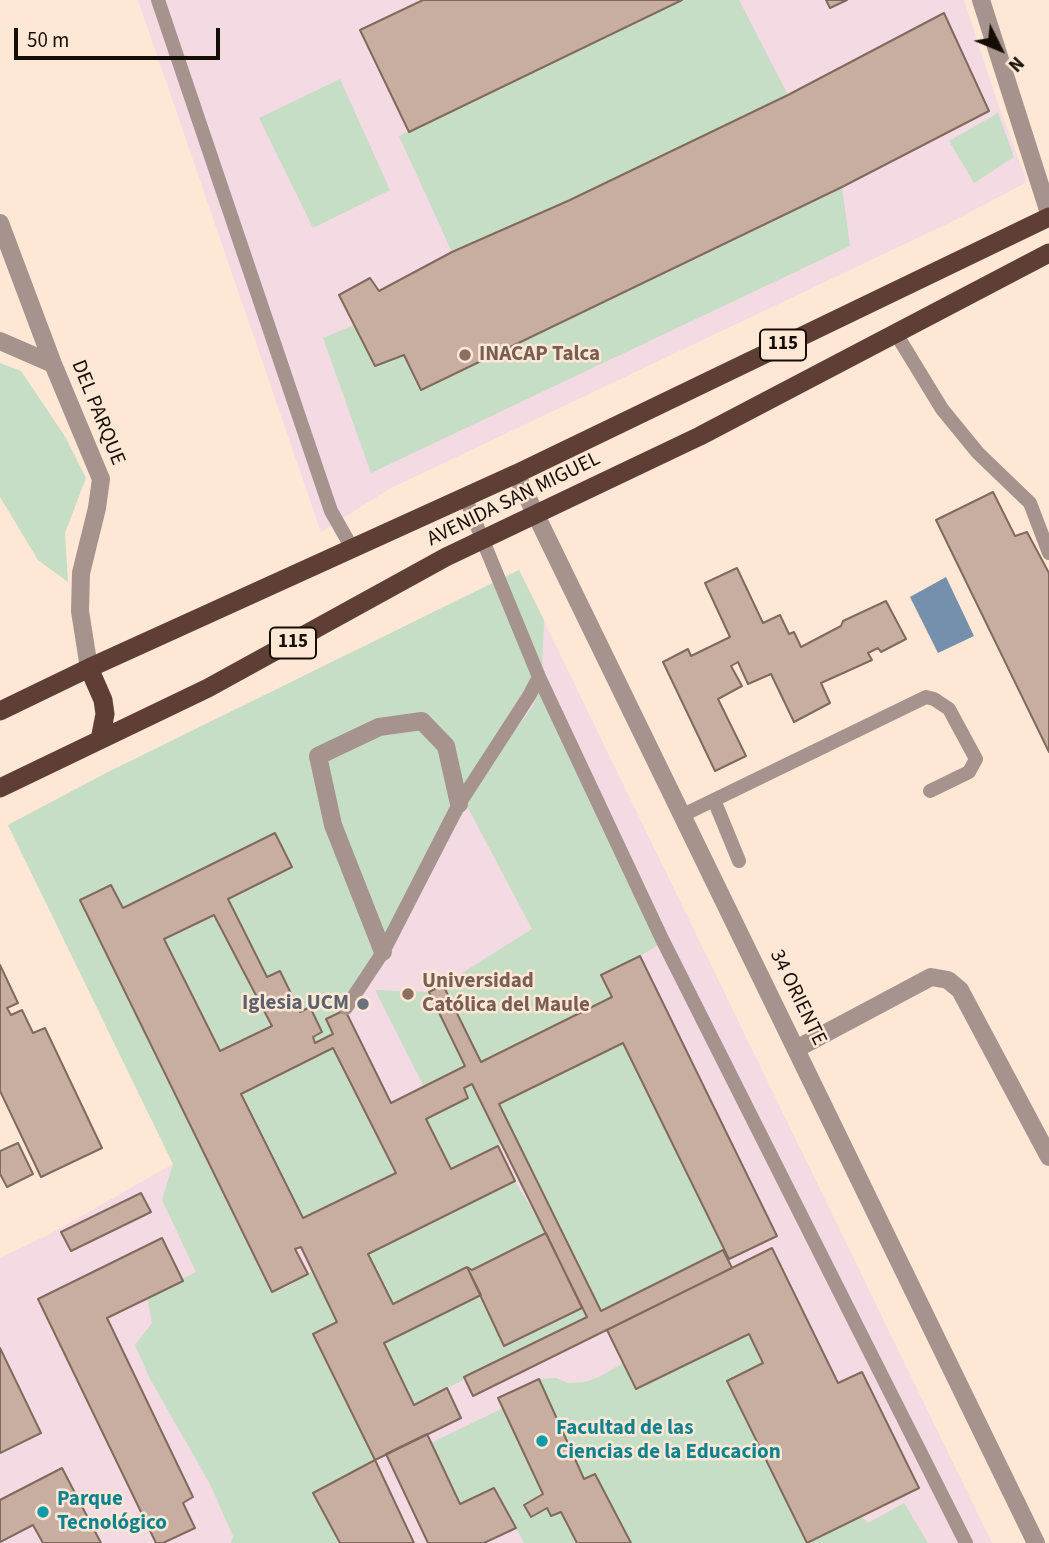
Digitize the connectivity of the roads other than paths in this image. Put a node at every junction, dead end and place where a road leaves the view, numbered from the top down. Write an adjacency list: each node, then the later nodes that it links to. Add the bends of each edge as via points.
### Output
1 (158, 0): 13 (lane, via 331,511)
2 (981, 0): 3 (street)
3 (1049, 215): 9 (highway, AVENIDA SAN MIGUEL / 115)
4 (0, 223): 8 (street, DEL PARQUE)
5 (1049, 253): 6 (highway, AVENIDA SAN MIGUEL / 115)
6 (895, 332): 11 (highway, AVENIDA SAN MIGUEL / 115, via 700,436); 14 (lane, via 942,409 978,453 1030,503)
7 (0, 341): 8 (street)
8 (53, 364): 15 (street, DEL PARQUE, via 101,479 81,573 80,611)
9 (516, 474): 10 (highway, AVENIDA SAN MIGUEL / 115); 11 (street, 34 ORIENTE)
10 (465, 497): 12 (lane); 13 (highway, AVENIDA SAN MIGUEL / 115)
11 (536, 514): 12 (highway, AVENIDA SAN MIGUEL / 115); 23 (street, 34 ORIENTE)
12 (482, 540): 16 (lane); 18 (highway, AVENIDA SAN MIGUEL / 115, via 208,688)
13 (352, 548): 15 (highway, AVENIDA SAN MIGUEL / 115)
14 (1049, 554)
15 (89, 668): 17 (highway, AVENIDA SAN MIGUEL / 115); 18 (highway, via 103,700)
16 (539, 677): 22 (lane); 29 (lane, via 662,939)
17 (0, 711)
18 (100, 740): 19 (highway, AVENIDA SAN MIGUEL / 115)
19 (0, 788)
20 (930, 792): 21 (lane, via 969,772 976,759 949,709 926,697)
21 (714, 800): 23 (lane); 24 (lane)
22 (459, 804): 25 (lane); 25 (street, via 446,746 422,721 379,727 318,756 333,825)
23 (682, 815): 27 (street, 34 ORIENTE)
24 (739, 861)
25 (383, 951): 26 (lane)
26 (346, 1007)
27 (796, 1049): 28 (street, via 931,977 948,980 960,990); 30 (street, 34 ORIENTE)
28 (1049, 1157)
29 (966, 1543)
30 (1036, 1543)

